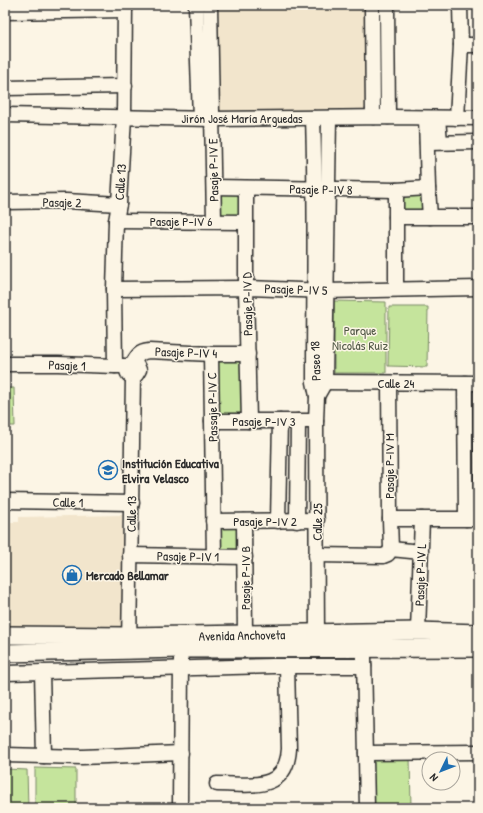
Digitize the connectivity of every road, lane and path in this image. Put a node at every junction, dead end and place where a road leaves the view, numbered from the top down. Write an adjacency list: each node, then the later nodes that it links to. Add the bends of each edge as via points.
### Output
1 (196, 5): 16 (street)
2 (210, 5): 16 (street)
3 (372, 5): 14 (street)
4 (387, 5): 15 (street)
5 (460, 5): 8 (street)
6 (125, 8): 7 (street); 10 (street, Calle 13)
7 (5, 12)
8 (461, 45): 9 (street); 20 (street)
9 (478, 45)
10 (125, 86): 11 (street); 13 (street, Calle 13)
11 (5, 88)
12 (5, 115): 13 (street, Jirón José María Arguedas)
13 (124, 117): 16 (street, Jirón José María Arguedas); 30 (street, Calle 13)
14 (372, 117): 15 (street, Jirón José María Arguedas); 18 (street, Jirón José María Arguedas)
15 (388, 117): 19 (street, Jirón José María Arguedas)
16 (206, 118): 17 (street, Jirón José María Arguedas); 24 (street, Pasaje P-IV E)
17 (313, 118): 18 (street, Jirón José María Arguedas); 27 (street, Paseo 18)
18 (329, 118): 27 (street, Paseo 18)
19 (432, 118): 20 (street, Jirón José María Arguedas); 23 (street)
20 (457, 118): 21 (street, Jirón José María Arguedas)
21 (478, 118)
22 (478, 142): 23 (street)
23 (434, 143): 26 (street)
24 (214, 187): 25 (street, Pasaje P-IV 8); 35 (street, Pasaje P-IV E)
25 (246, 188): 27 (street, Pasaje P-IV 8); 36 (street, Pasaje P-IV D)
26 (428, 188): 28 (street, Pasaje P-IV 8); 32 (street)
27 (321, 189): 28 (street, Pasaje P-IV 8); 41 (street, Paseo 18)
28 (396, 190): 31 (street)
29 (5, 202): 30 (street, Pasaje 2, via 66,201)
30 (119, 204): 34 (street, Calle 13)
31 (396, 217): 32 (street); 38 (street)
32 (430, 217): 33 (street)
33 (478, 217)
34 (116, 221): 35 (street, Pasaje P-IV 6); 40 (street, Calle 13)
35 (214, 221): 36 (street, Pasaje P-IV 6)
36 (246, 222): 37 (street, Pasaje P-IV D)
37 (246, 288): 40 (street, Pasaje P-IV 5); 41 (street, Pasaje P-IV 5); 43 (street, Pasaje P-IV D)
38 (396, 288): 39 (street, Pasaje P-IV 5); 41 (street, Pasaje P-IV 5)
39 (478, 288)
40 (114, 289): 45 (street, Calle 13)
41 (319, 291): 46 (street, Paseo 18)
42 (211, 354): 43 (street, Pasaje P-IV 4); 45 (street, Pasaje P-IV 4, via 142,352); 50 (street, Passaje P-IV C)
43 (248, 354): 51 (street, Pasaje P-IV D)
44 (5, 364): 45 (street, Pasaje 1)
45 (127, 368): 56 (street, Calle 13)
46 (319, 382): 47 (street, Calle 24); 49 (street, Paseo 18)
47 (389, 383): 48 (street, Calle 24); 57 (street, Pasaje P-IV M)
48 (472, 383): 59 (street)
49 (317, 396): 54 (street, Calle 25)
50 (212, 421): 51 (street, Pasaje P-IV 3); 62 (street, Passaje P-IV C)
51 (249, 421): 52 (street, Pasaje P-IV 3)
52 (280, 421): 53 (street, Pasaje P-IV 3); 64 (street)
53 (298, 421): 54 (street, Pasaje P-IV 3); 60 (street)
54 (316, 421): 61 (street, Calle 25)
55 (5, 501): 56 (street, Calle 1)
56 (132, 503): 68 (street, Calle 13)
57 (390, 519): 58 (street); 65 (street, Pasaje P-IV M)
58 (422, 519): 59 (street); 66 (street, Pasaje P-IV L)
59 (472, 519)
60 (297, 520): 61 (street, Pasaje P-IV 2); 64 (street, Pasaje P-IV 2)
61 (317, 520): 67 (street, Calle 25)
62 (213, 521): 63 (street, Pasaje P-IV 2); 69 (street, Passaje P-IV C)
63 (244, 521): 64 (street, Pasaje P-IV 2); 70 (street, Pasaje P-IV B)
64 (278, 521)
65 (391, 549): 66 (street); 67 (street, via 383,556)
66 (422, 552): 71 (street, Pasaje P-IV L)
67 (316, 555): 75 (street, Calle 25)
68 (130, 556): 69 (street, Pasaje P-IV 1); 76 (street, Calle 13)
69 (214, 557): 70 (street, Pasaje P-IV 1)
70 (245, 558): 74 (street, Pasaje P-IV B)
71 (418, 631): 72 (main road, Avenida Anchoveta); 75 (main road, Avenida Anchoveta)
72 (478, 633)
73 (5, 635): 76 (main road, Avenida Anchoveta)
74 (245, 635): 75 (main road, Avenida Anchoveta); 76 (main road, Avenida Anchoveta)
75 (317, 641): 78 (main road, Avenida Anchoveta); 79 (main road, Avenida Anchoveta)
76 (129, 643): 78 (main road, Avenida Anchoveta); 80 (main road, Avenida Anchoveta)
77 (478, 648): 79 (main road, Avenida Anchoveta)
78 (181, 649): 83 (street)
79 (364, 649): 82 (street)
80 (5, 653)
81 (287, 666): 82 (street); 83 (street); 91 (street, via 289,749 288,761 282,773 273,781 262,784)
82 (364, 666): 88 (street)
83 (181, 669): 84 (street); 87 (street)
84 (42, 672): 85 (street); 90 (street)
85 (5, 673)
86 (478, 752): 88 (street)
87 (181, 753): 90 (street); 92 (street)
88 (366, 754): 93 (street)
89 (5, 755): 90 (street)
90 (44, 756)
91 (217, 784)
92 (180, 808)
93 (367, 808)

